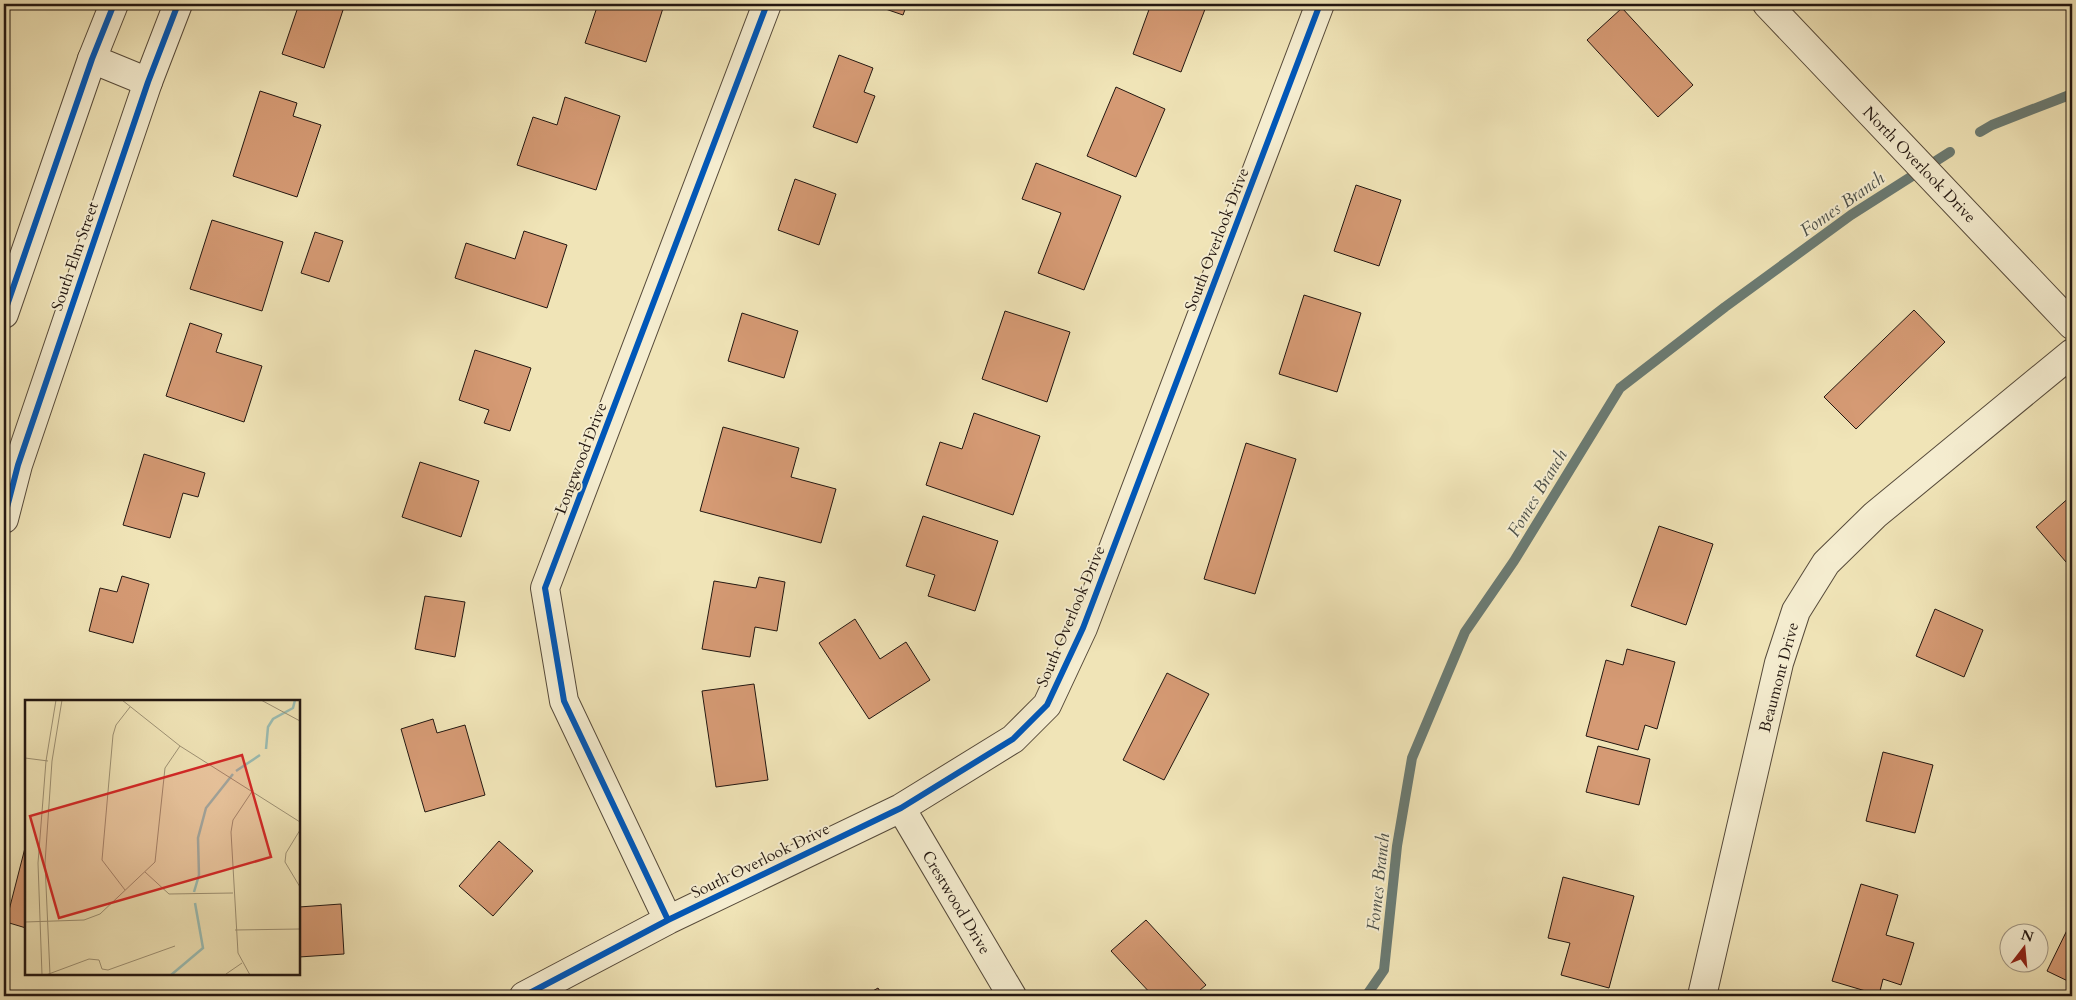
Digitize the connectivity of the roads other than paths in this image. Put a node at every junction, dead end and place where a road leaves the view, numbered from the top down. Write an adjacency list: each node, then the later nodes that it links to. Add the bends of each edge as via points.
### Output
1 (114, 4): 6 (street)
2 (178, 4): 7 (street, South Elm Street)
3 (767, 4): 14 (street, Longwood Drive, via 545,588 564,701)
4 (1320, 4): 13 (street, South Overlook Drive, via 1083,628 1047,706 1013,739)
5 (1767, 4): 9 (street, North Overlook Drive)
6 (92, 59): 7 (street); 8 (street)
7 (148, 82): 11 (street, South Elm Street)
8 (4, 314)
9 (2072, 325)
10 (2072, 353): 17 (street, Beaumont Drive, via 1875,515 1826,563 1796,611 1779,663)
11 (11, 463): 12 (street, South Elm Street)
12 (4, 519)
13 (901, 808): 14 (street, South Overlook Drive); 16 (street, Crestwood Drive)
14 (668, 920): 15 (street, South Overlook Drive)
15 (524, 996)
16 (1012, 996)
17 (1702, 996)

